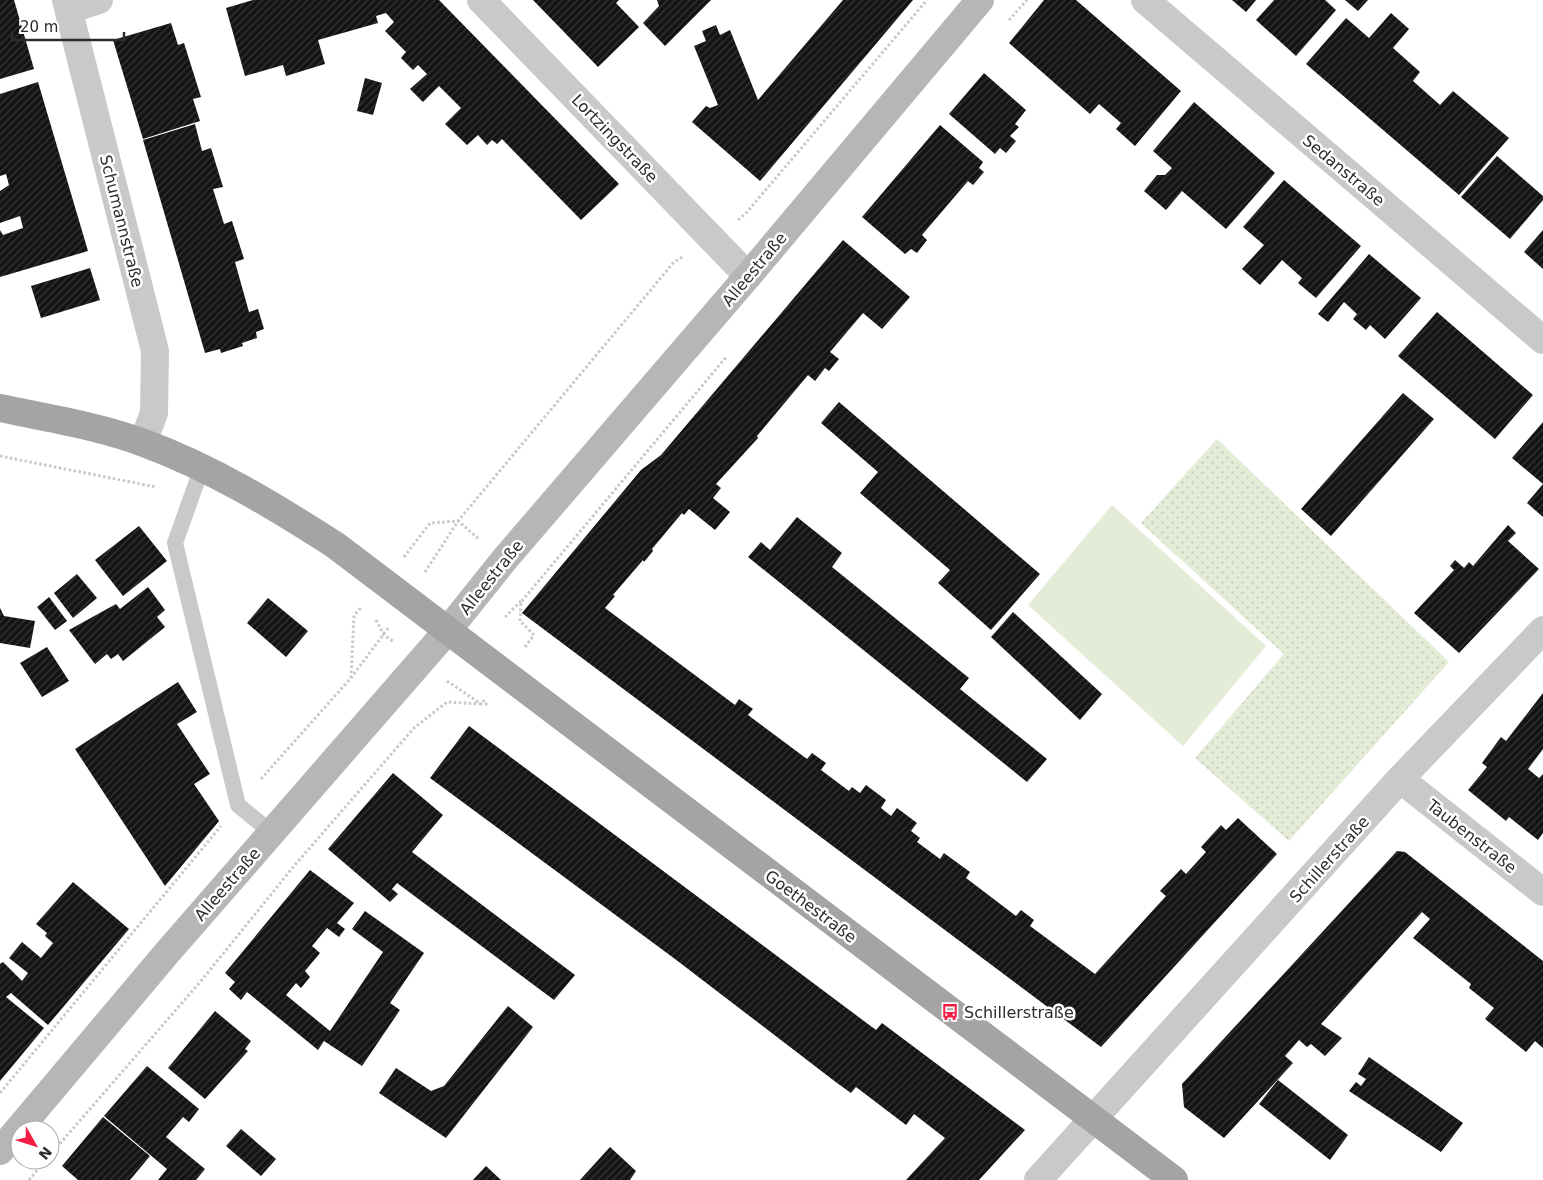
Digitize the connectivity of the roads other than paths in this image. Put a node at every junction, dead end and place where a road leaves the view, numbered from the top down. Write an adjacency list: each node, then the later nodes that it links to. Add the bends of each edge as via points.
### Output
1 (99, 0): 5 (street)
2 (481, 0): 6 (street, Lortzingstraße)
3 (980, 0): 6 (main road, Alleestraße)
4 (1144, 0): 7 (street, Sedanstraße)
5 (68, 5): 9 (street, Schumannstraße, via 155,351 154,413)
6 (748, 276): 11 (main road, Alleestraße, via 504,560)
7 (1543, 340)
8 (0, 408): 9 (main road, Goethestraße)
9 (143, 442): 10 (main road, Goethestraße)
10 (202, 467): 11 (main road, Goethestraße, via 276,507 335,545); 14 (lane, via 175,543 238,805)
11 (448, 630): 14 (main road, Alleestraße); 16 (main road, Goethestraße)
12 (1543, 630): 13 (street, Schillerstraße)
13 (1400, 780): 15 (street, Taubenstraße); 16 (street, Schillerstraße)
14 (272, 833): 17 (main road, Alleestraße)
15 (1543, 892)
16 (1094, 1119): 18 (street, Schillerstraße); 19 (main road, Goethestraße)
17 (0, 1151)
18 (1038, 1180)
19 (1174, 1180)

